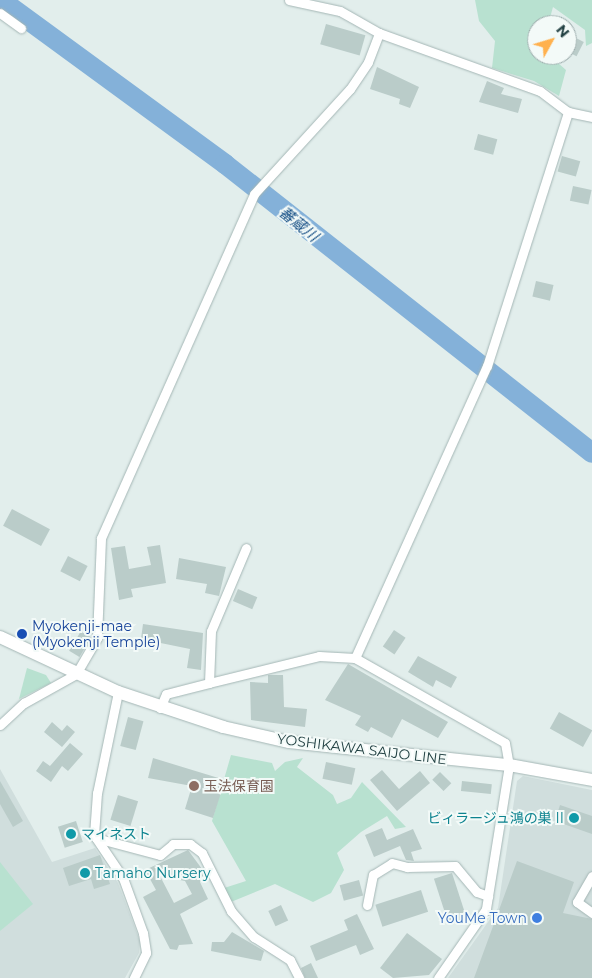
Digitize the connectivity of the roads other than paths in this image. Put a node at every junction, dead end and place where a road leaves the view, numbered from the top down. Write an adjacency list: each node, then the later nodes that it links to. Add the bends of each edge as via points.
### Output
1 (289, 0): 4 (street, via 340,11)
2 (0, 13): 3 (street)
3 (21, 28)
4 (379, 32): 5 (street, via 540,91); 10 (street, via 368,62 350,89 254,194 100,538 100,628)
5 (568, 112): 6 (street); 9 (street, via 485,370)
6 (592, 116)
7 (246, 548): 11 (street, via 211,631)
8 (0, 637): 10 (main road, YOSHIKAWA SAIJO LINE)
9 (355, 658): 11 (street, via 319,656); 15 (street, via 505,743)
10 (76, 674): 12 (main road, YOSHIKAWA SAIJO LINE); 14 (street, via 24,703)
11 (209, 683): 13 (street, via 166,694)
12 (118, 692): 13 (main road, YOSHIKAWA SAIJO LINE); 17 (street, via 93,818)
13 (160, 708): 15 (main road, YOSHIKAWA SAIJO LINE, via 289,742)
14 (0, 725)
15 (509, 765): 16 (main road, YOSHIKAWA SAIJO LINE); 19 (street)
16 (592, 780)
17 (96, 838): 22 (street, via 123,878 143,933 146,954); 23 (street, via 160,855 172,844 190,844 202,853 231,912 254,937 290,960)
18 (592, 876): 21 (street, via 577,902)
19 (488, 896): 20 (street, via 477,892 455,866 407,867 392,863 372,875); 24 (street, via 486,909)
20 (367, 905)
21 (592, 913)
22 (134, 978)
23 (299, 978)
24 (438, 978)

